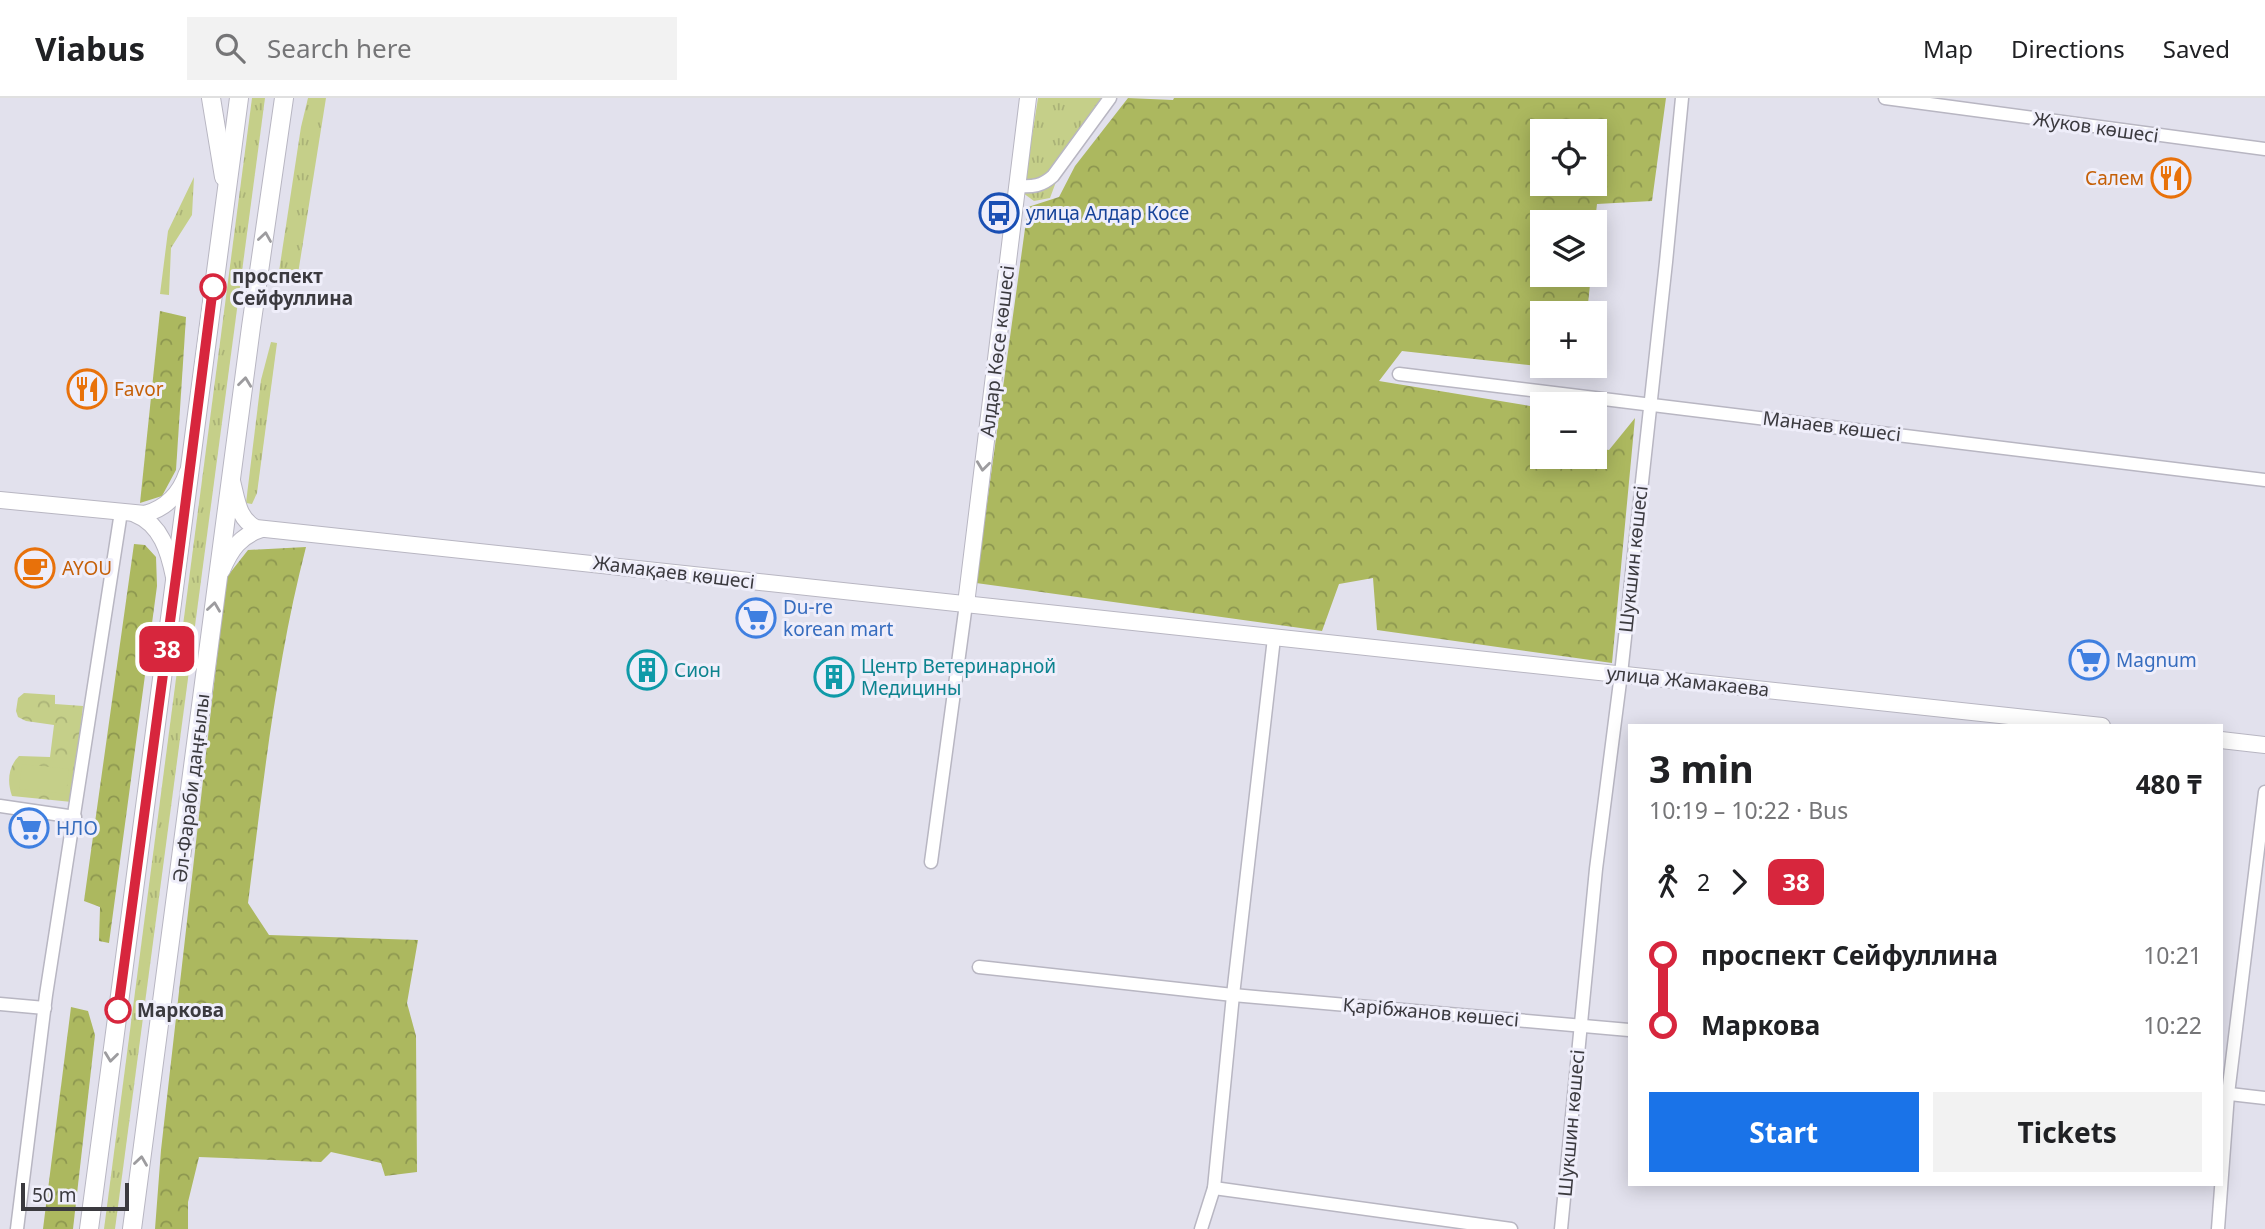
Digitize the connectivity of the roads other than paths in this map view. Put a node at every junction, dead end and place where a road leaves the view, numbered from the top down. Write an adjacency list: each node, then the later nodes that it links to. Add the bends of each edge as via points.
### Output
1 (211, 98): 12 (main road)
2 (239, 98): 12 (main road)
3 (284, 98): 11 (main road, Әл-Фараби даңғылы)
4 (295, 98): 11 (main road)
5 (1028, 98): 10 (street, Алдар Көсе көшесі)
6 (1110, 98): 10 (street, via 1053,176 1044,184)
7 (1682, 98): 14 (street, Шукшин көшесі)
8 (1885, 98): 9 (street, Жуков көшесі)
9 (2265, 149)
10 (1018, 186): 23 (street, Алдар Көсе көшесі, one-way to 23)
11 (272, 194): 16 (main road, Әл-Фараби даңғылы, one-way to 11)
12 (227, 196): 15 (main road)
13 (1399, 374): 14 (street, Манаев көшесі)
14 (1649, 403): 17 (street, Манаев көшесі); 25 (street, Шукшин көшесі)
15 (191, 462): 19 (street, via 170,501 153,512); 22 (main road)
16 (232, 478): 20 (street, via 241,516); 21 (main road, Әл-Фараби даңғылы)
17 (2265, 480)
18 (0, 500): 19 (street)
19 (128, 513): 22 (street, via 149,521 161,536); 31 (street)
20 (262, 528): 21 (street, via 239,541); 23 (street, Жамақаев көшесі)
21 (218, 580): 46 (main road, Әл-Фараби даңғылы, one-way to 21)
22 (175, 587): 45 (main road, one-way to 45)
23 (966, 604): 24 (street, Жамақаев көшесі); 32 (street)
24 (1274, 638): 25 (street, улица Жамакаева); 34 (street)
25 (1621, 674): 26 (street, улица Жамакаева); 37 (street, Шукшин көшесі)
26 (2084, 724)
27 (2223, 740): 28 (street)
28 (2265, 745)
29 (2265, 792): 39 (street)
30 (0, 806): 31 (street)
31 (75, 817): 36 (street)
32 (931, 862)
33 (979, 967): 34 (street, Қарібжанов көшесі)
34 (1233, 995): 37 (street, Қарібжанов көшесі); 43 (street)
35 (0, 1004): 36 (street)
36 (46, 1008): 44 (street)
37 (1580, 1024): 38 (street, Қарібжанов көшесі); 49 (street, Шукшин көшесі)
38 (1628, 1030)
39 (2224, 1093): 40 (street); 41 (street)
40 (2265, 1098)
41 (2223, 1116)
42 (2220, 1186): 50 (street)
43 (1214, 1188): 47 (street); 48 (street)
44 (18, 1229)
45 (89, 1229)
46 (132, 1229)
47 (1200, 1229)
48 (1511, 1229)
49 (1561, 1229)
50 (2218, 1229)

